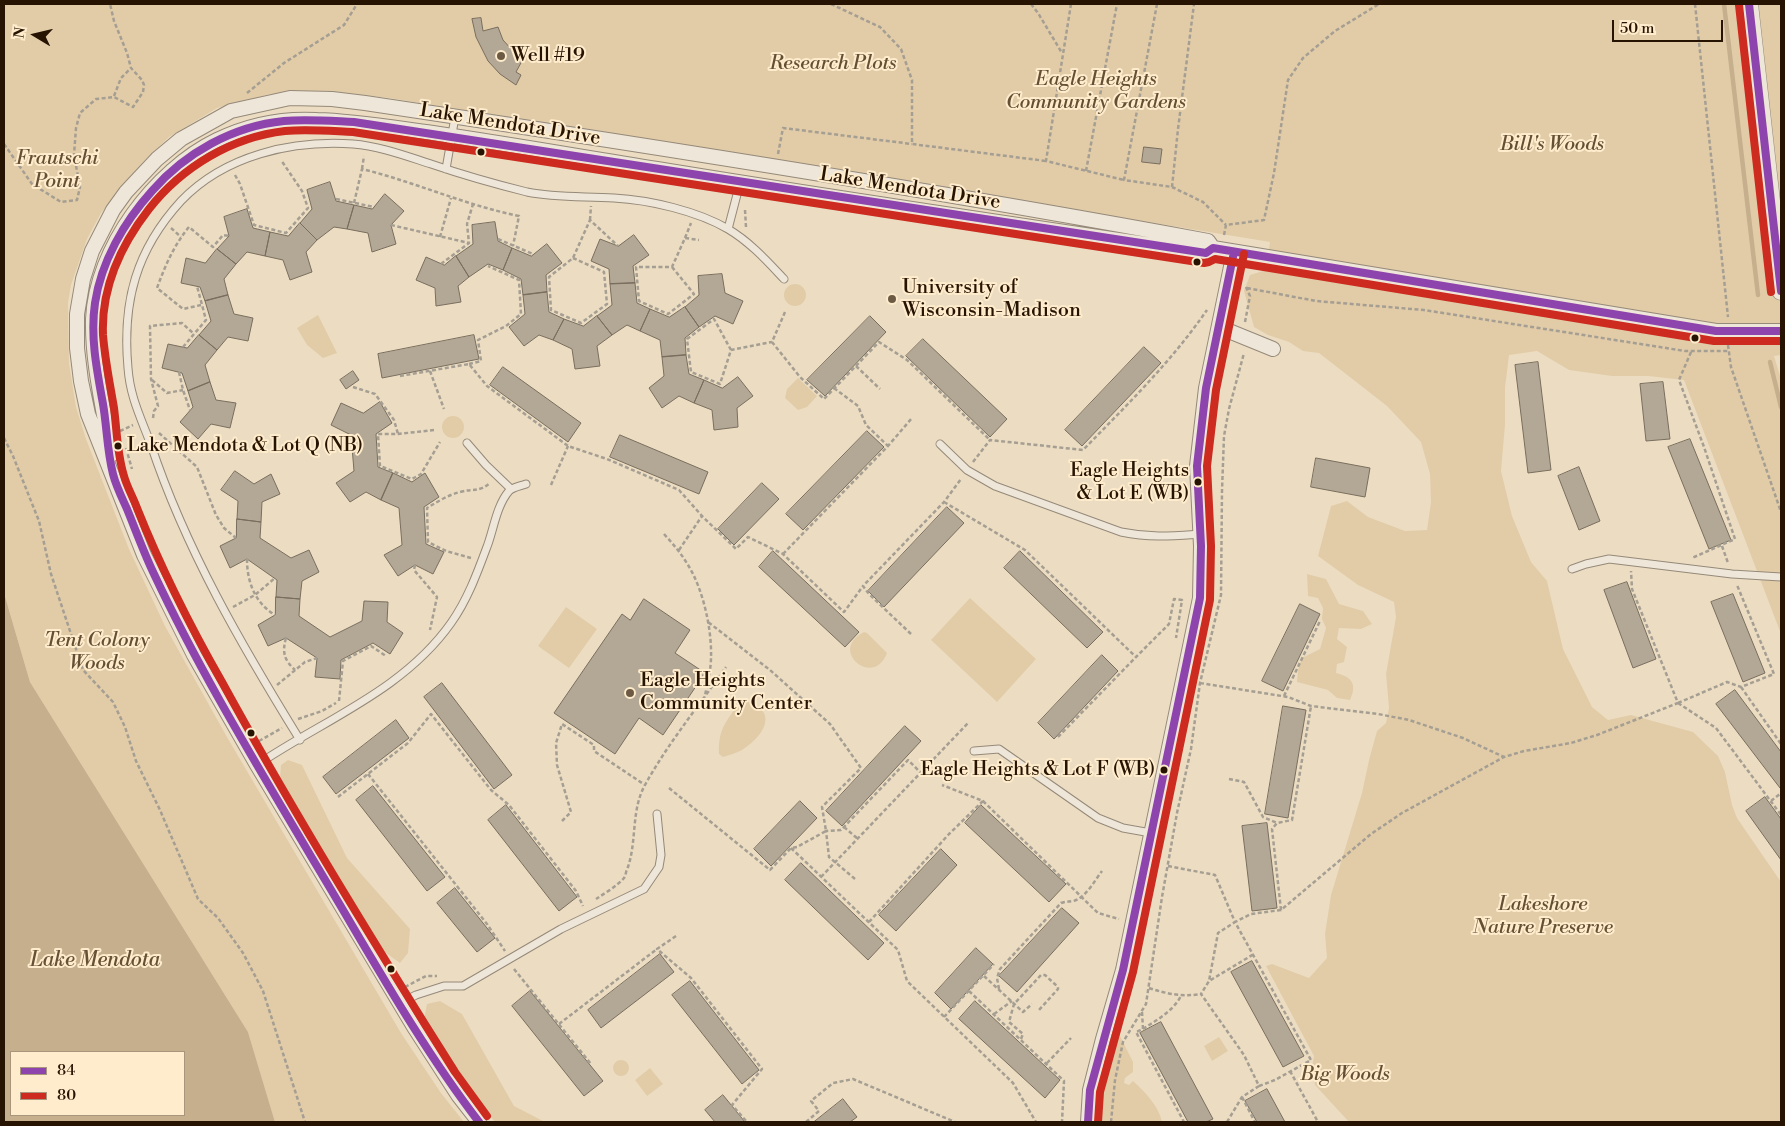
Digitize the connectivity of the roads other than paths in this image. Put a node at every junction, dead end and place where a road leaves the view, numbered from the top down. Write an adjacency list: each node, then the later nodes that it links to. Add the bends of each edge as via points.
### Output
1 (1749, 4): 8 (street)
2 (258, 104): 3 (street, Lake Mendota Drive, via 290,98 332,99); 4 (street); 18 (street, Lake Mendota Drive, via 231,111 181,139 144,171 110,216 92,251 77,314 77,348 88,414)
3 (455, 117): 5 (lane); 10 (street, Lake Mendota Drive, via 1088,218 1208,241)
4 (264, 125): 5 (street, Lake Mendota Drive, via 281,121 354,122); 18 (street, Lake Mendota Drive, via 216,141 166,176 129,220 102,273 93,317 94,342)
5 (452, 136): 6 (lane); 7 (street, Lake Mendota Drive)
6 (446, 169): 9 (lane, via 531,192 650,203 694,215); 24 (lane, via 355,144 320,143 274,149 233,163 191,191 170,213 137,269 127,325 133,400 208,582)
7 (740, 183): 9 (lane); 10 (street, Lake Mendota Drive, via 1206,254)
8 (1777, 215): 12 (street)
9 (728, 229): 11 (lane)
10 (1223, 250): 13 (street); 14 (street, Lake Mendota Drive, via 1716,331)
11 (784, 279)
12 (1781, 291)
13 (1219, 327): 15 (street); 21 (street, via 1206,388 1197,466)
14 (1781, 331)
15 (1273, 348)
16 (467, 443): 20 (lane)
17 (940, 444): 21 (lane, via 967,470 995,486 1121,532 1166,537)
18 (114, 476): 26 (street, Lake Mendota Drive, via 144,555 194,655)
19 (526, 484): 20 (lane)
20 (511, 489): 24 (lane, via 503,500 468,596 431,648 391,683)
21 (1200, 534): 28 (street, via 1200,598)
22 (1572, 569): 23 (lane, via 1609,559)
23 (1781, 577)
24 (300, 740): 26 (lane)
25 (974, 751): 28 (lane, via 999,749 1098,818 1123,828)
26 (256, 765): 29 (street, Lake Mendota Drive)
27 (657, 814): 29 (lane, via 660,861 644,888 561,929 463,986 444,986)
28 (1151, 833): 31 (street, via 1123,970 1090,1090)
29 (397, 998): 30 (street, Lake Mendota Drive, via 458,1095)
30 (479, 1122)
31 (1088, 1122)

